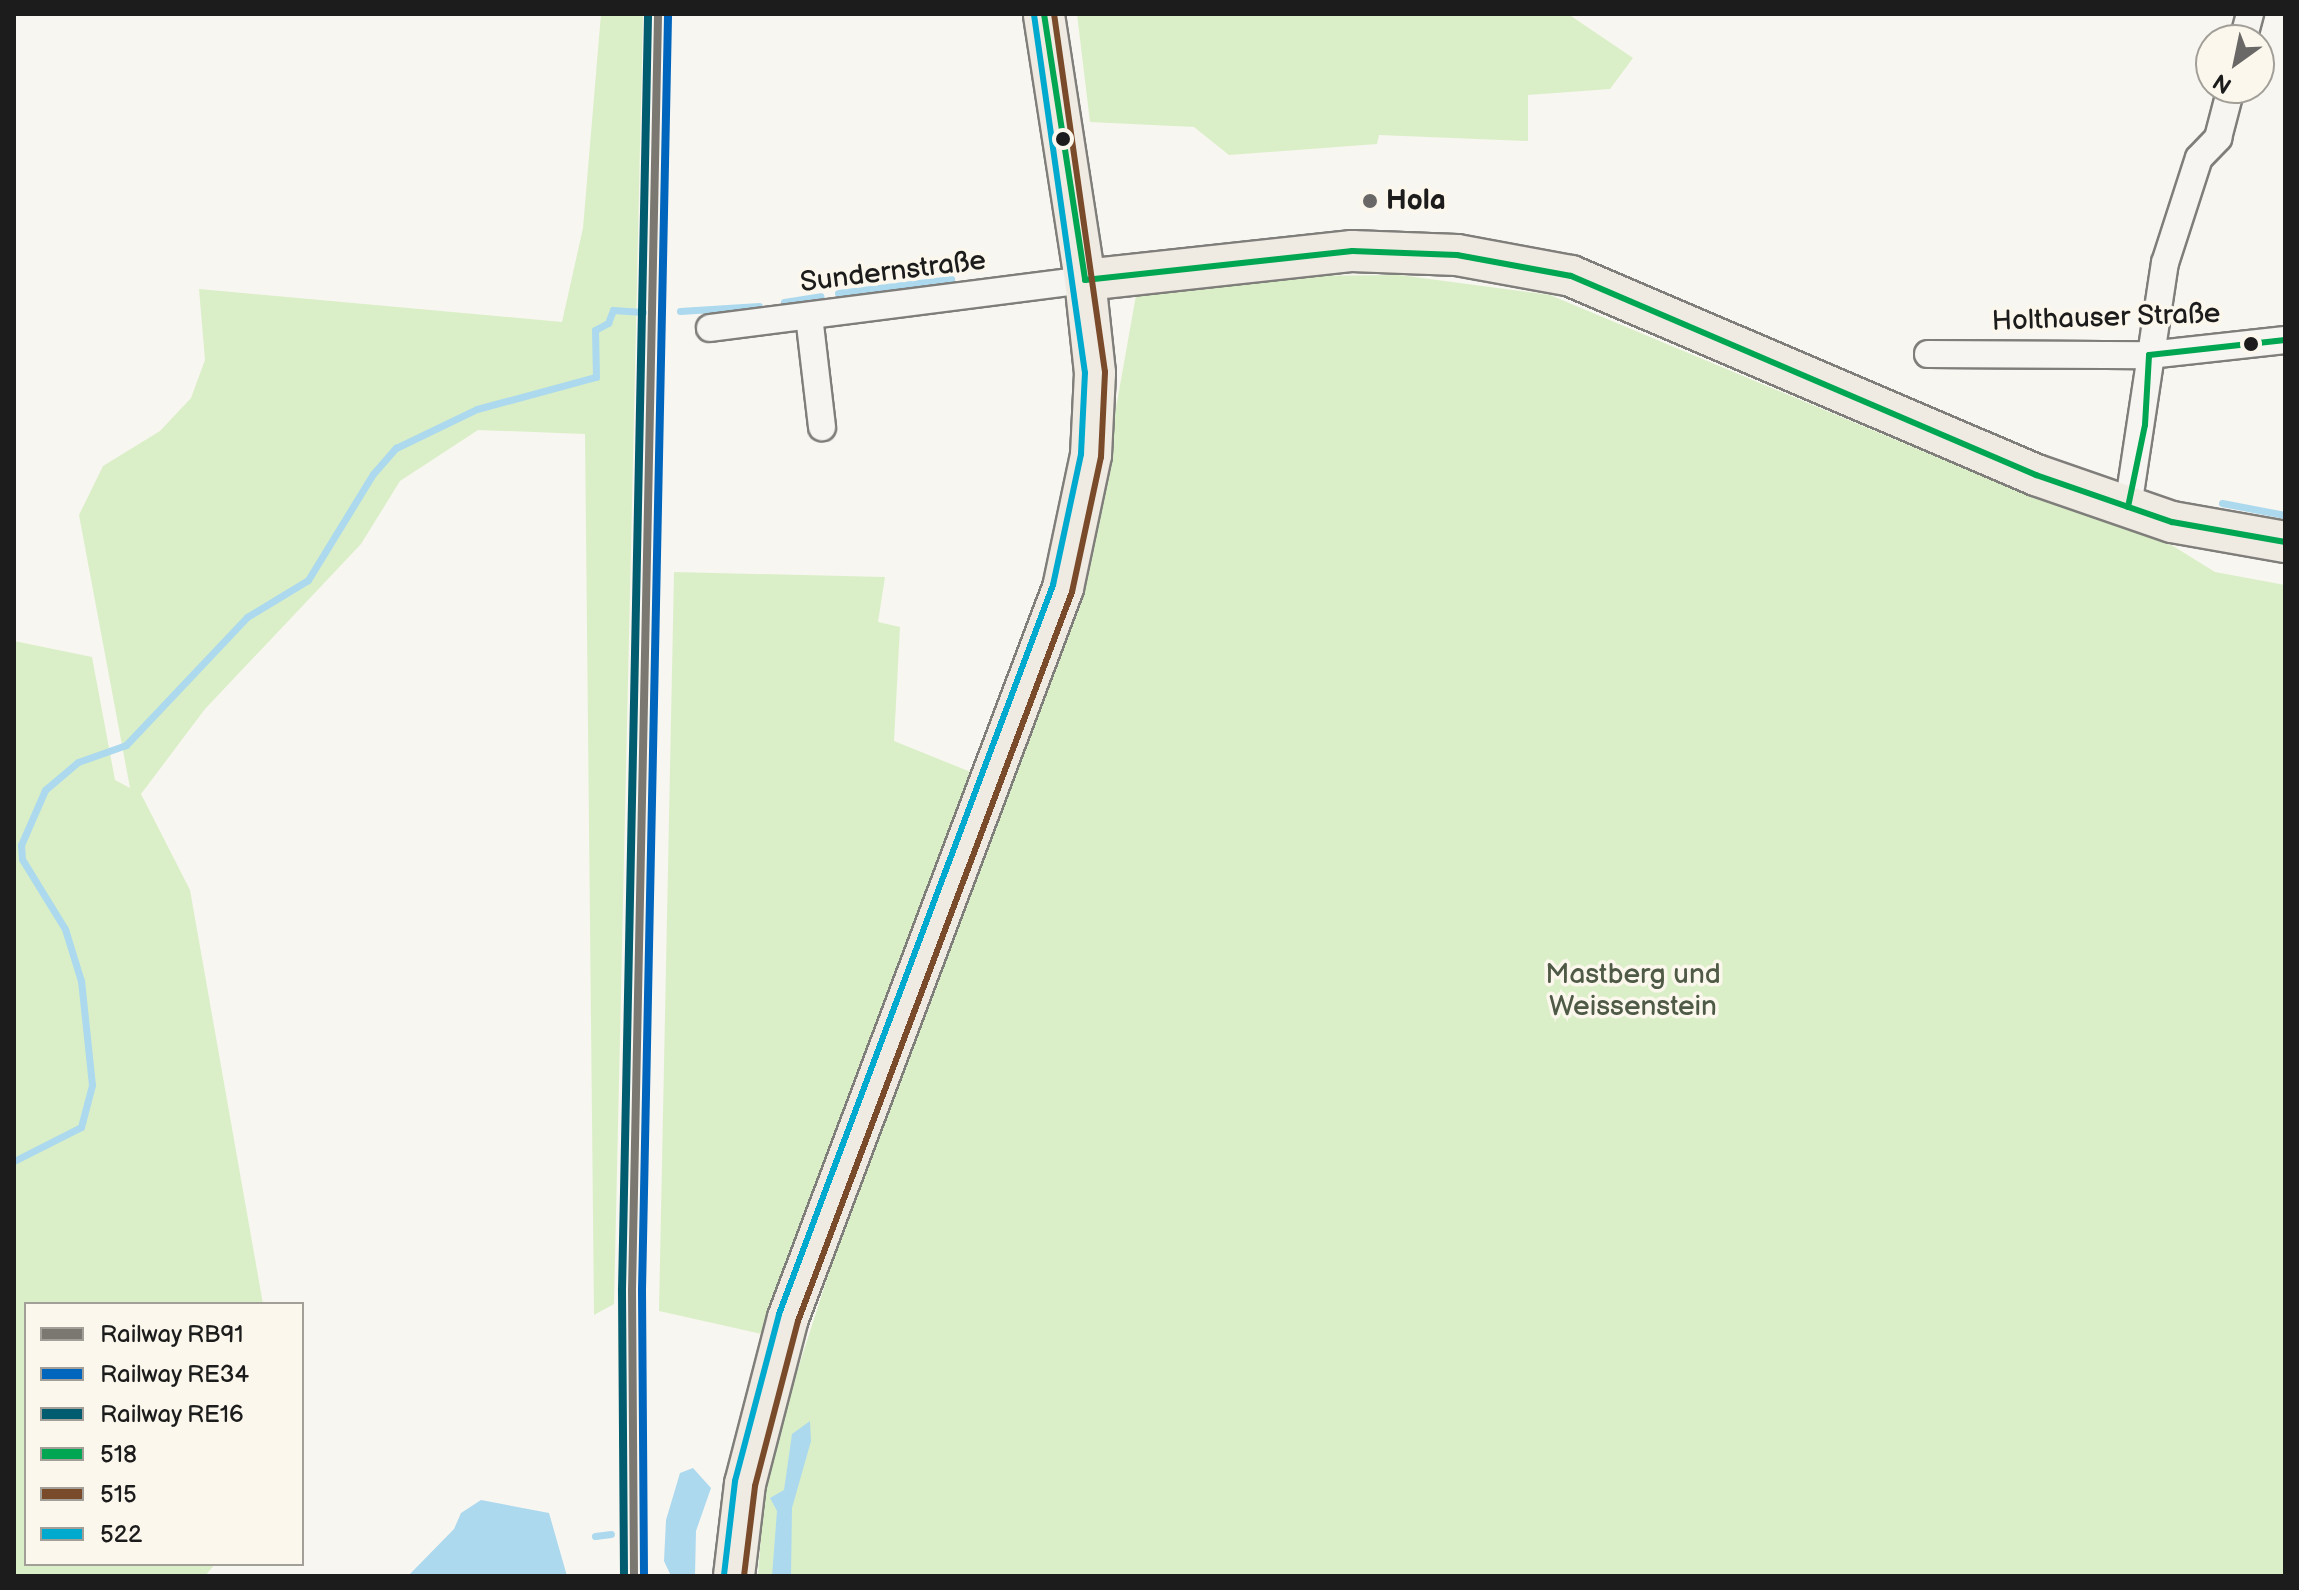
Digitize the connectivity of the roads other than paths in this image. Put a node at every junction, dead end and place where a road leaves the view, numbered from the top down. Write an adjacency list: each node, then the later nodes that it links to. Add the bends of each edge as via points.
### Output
1 (1044, 14): 3 (main road)
2 (2227, 104): 8 (street, via 2218,138 2199,158 2165,263)
3 (1085, 280): 4 (street, Sundernstraße); 10 (main road, via 1352,251 1457,255 1571,276 1623,294 1909,425); 12 (main road, via 1095,373 1091,455 1063,588 788,1318 745,1484)
4 (809, 316): 5 (street, Sundernstraße); 9 (street)
5 (710, 328)
6 (2285, 340): 8 (street, Holthauser Straße)
7 (1928, 354): 8 (street, Holthauser Straße)
8 (2149, 355): 10 (street, via 2145,425)
9 (822, 427)
10 (2128, 507): 11 (main road, via 2172,522)
11 (2285, 542)
12 (734, 1576)

